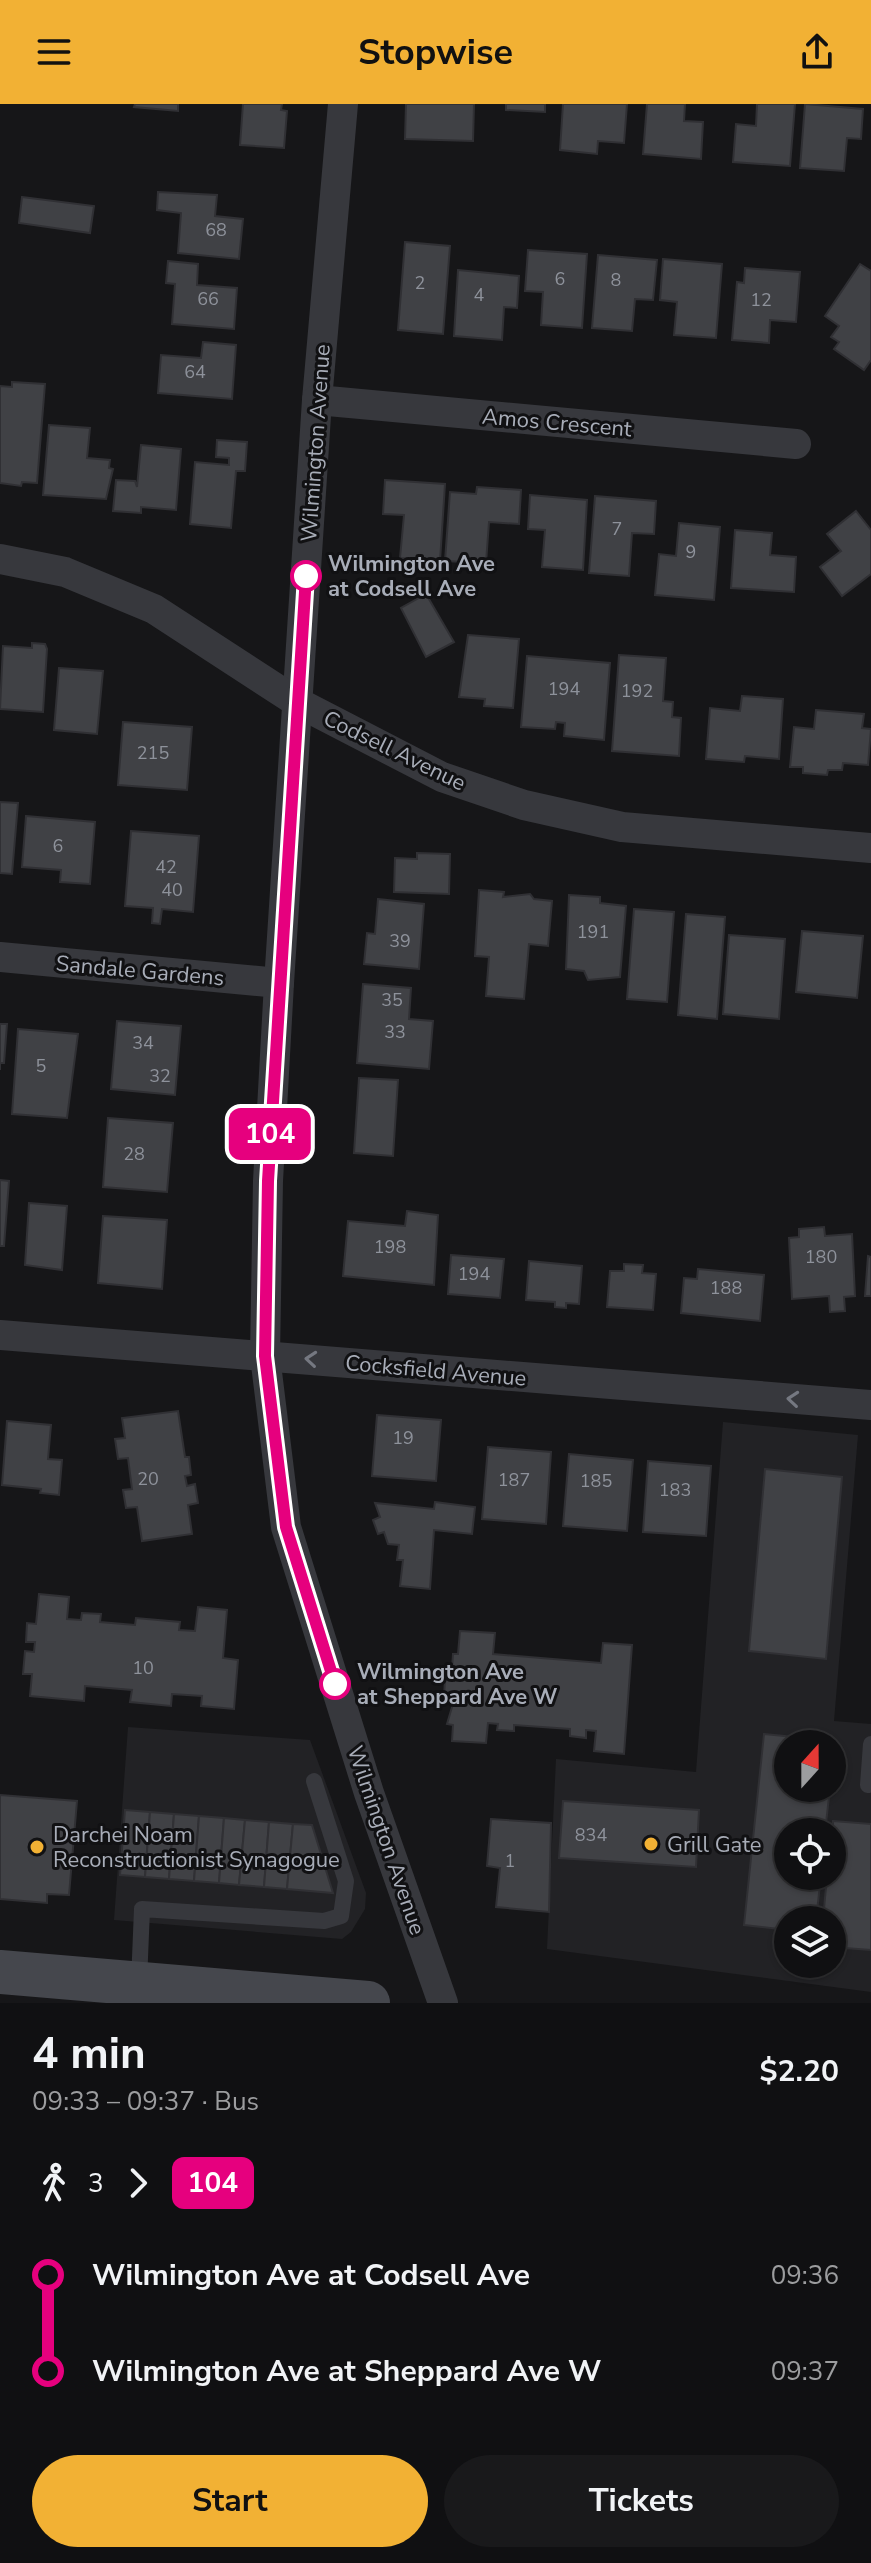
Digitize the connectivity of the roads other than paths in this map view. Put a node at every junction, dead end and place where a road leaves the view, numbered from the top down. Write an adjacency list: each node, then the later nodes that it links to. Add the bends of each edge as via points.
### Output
1 (343, 104): 2 (street, Wilmington Avenue)
2 (317, 400): 3 (street, Amos Crescent); 5 (street, Wilmington Avenue)
3 (796, 444)
4 (0, 559): 5 (street, Codsell Avenue, via 65,572 154,609)
5 (297, 702): 6 (street, Codsell Avenue, via 442,777 524,805 622,827); 8 (street, Wilmington Avenue)
6 (871, 848)
7 (0, 957): 8 (street, Sandale Gardens)
8 (279, 983): 10 (street, Wilmington Avenue)
9 (0, 1335): 10 (street, Cocksfield Avenue)
10 (265, 1356): 11 (street, Cocksfield Avenue, one-way to 10); 18 (street, Wilmington Avenue, via 286,1527 369,1793)
11 (871, 1405)
12 (871, 1744): 14 (lane)
13 (314, 1781): 16 (lane, via 346,1881 341,1916 324,1921 142,1909)
14 (868, 1785)
15 (0, 1972): 16 (main road)
16 (139, 1984): 17 (main road)
17 (368, 2003)
18 (443, 2003)

